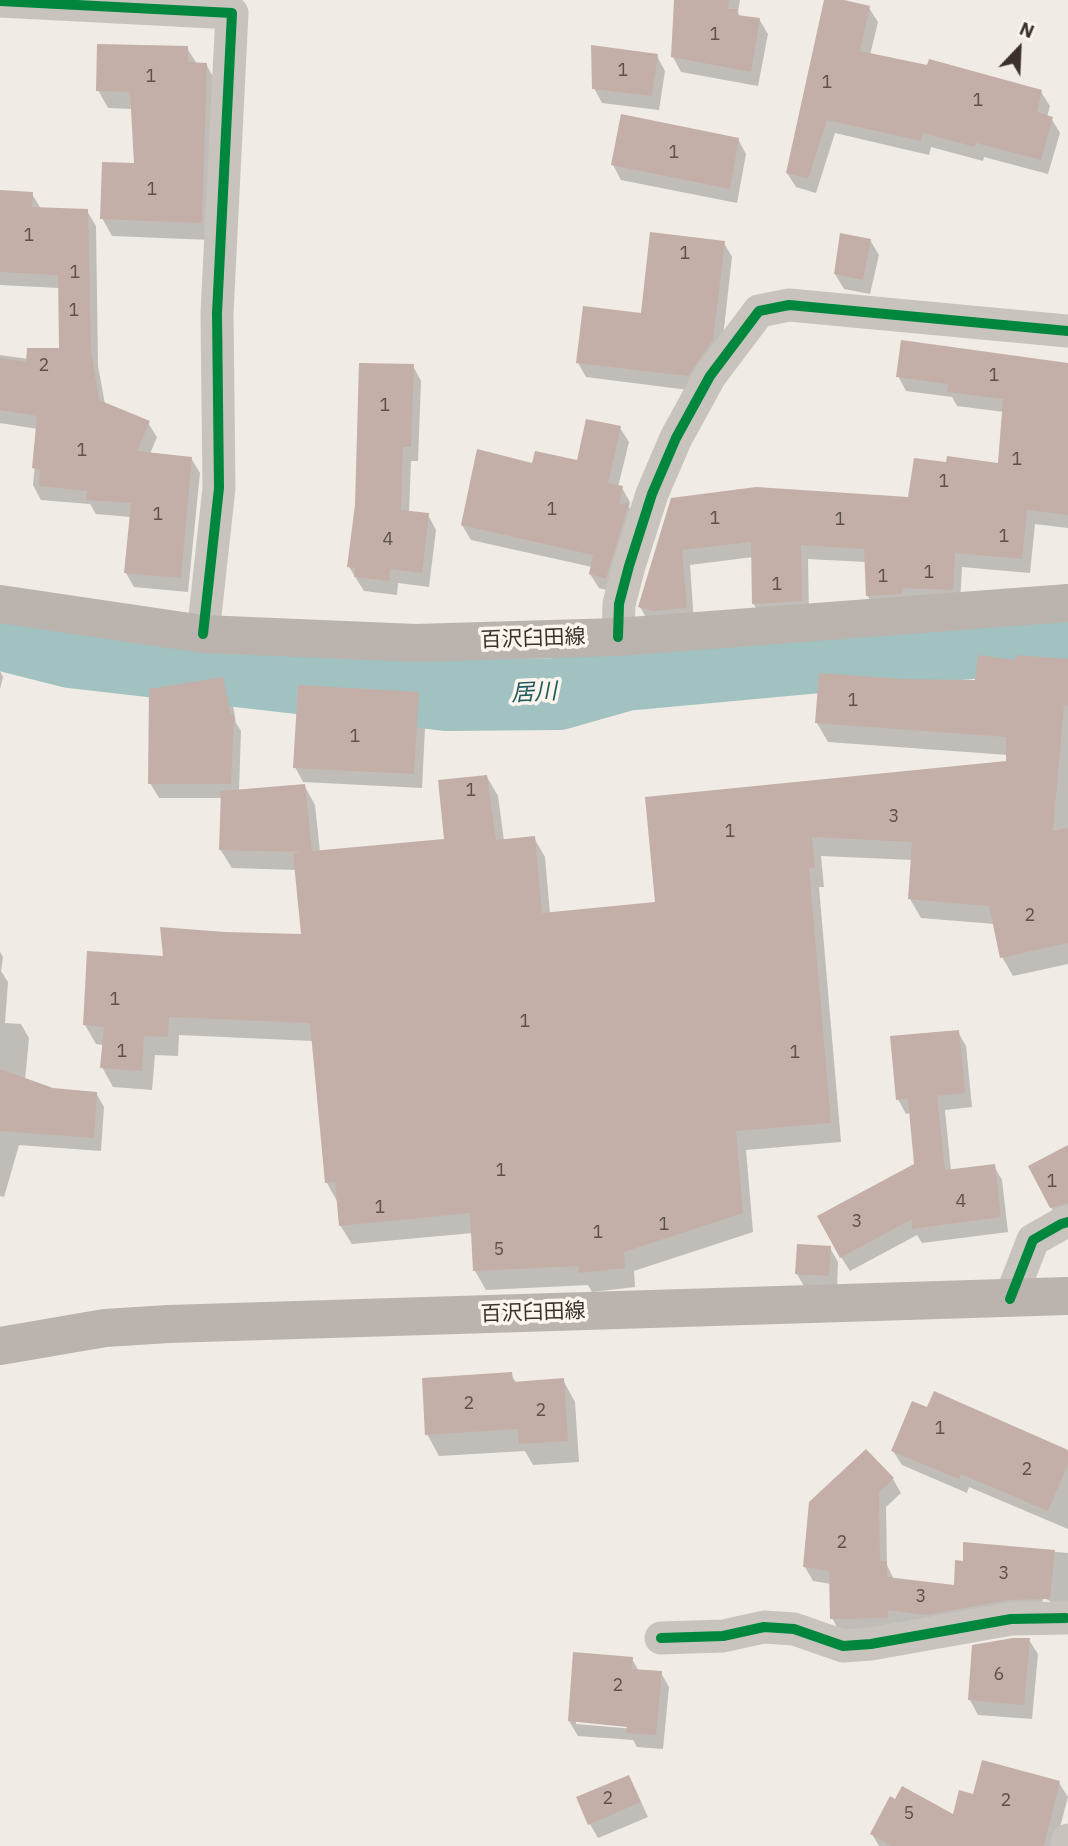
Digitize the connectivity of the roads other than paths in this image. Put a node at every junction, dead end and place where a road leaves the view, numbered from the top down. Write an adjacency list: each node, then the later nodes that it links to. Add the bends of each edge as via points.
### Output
1 (0, 1): 5 (street, via 232,13 217,313 219,488)
2 (1068, 331): 6 (street, via 789,305 759,311 710,376 676,438 652,494 619,604)
3 (1068, 603): 6 (main road, 百沢臼田線)
4 (0, 604): 5 (main road, 百沢臼田線)
5 (203, 634): 6 (main road, 百沢臼田線, via 416,643)
6 (618, 637)
7 (1068, 1223): 9 (street, via 1033,1240)
8 (1068, 1296): 9 (main road, 百沢臼田線)
9 (1010, 1298): 10 (main road, 百沢臼田線, via 169,1324 105,1328)
10 (0, 1346)
11 (1067, 1612): 12 (street, via 843,1646 794,1629 764,1627 723,1636)
12 (662, 1638)
13 (1068, 1840): 14 (street)
14 (1067, 1846)

